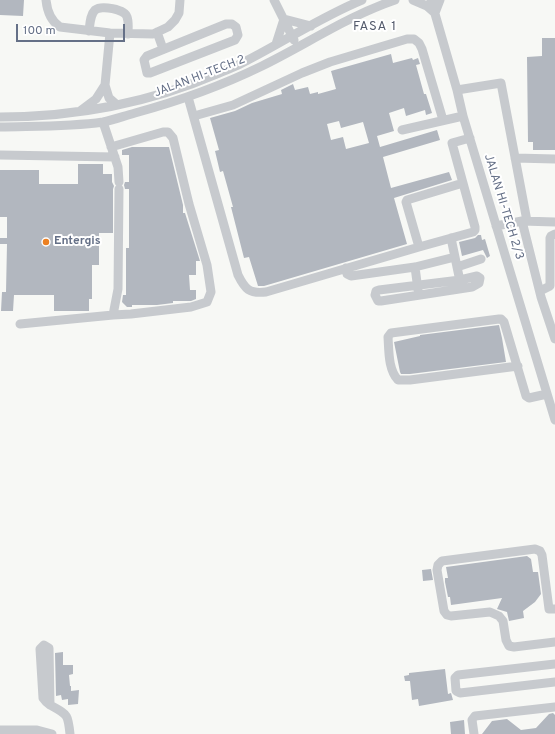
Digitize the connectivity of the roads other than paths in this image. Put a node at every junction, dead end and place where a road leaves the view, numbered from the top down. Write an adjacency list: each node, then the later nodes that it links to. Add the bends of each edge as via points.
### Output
1 (46, 0): 12 (street, via 55,23)
2 (180, 0): 13 (street, via 179,14 175,20)
3 (274, 0): 10 (street)
4 (362, 0): 11 (street, JALAN HI-TECH 2)
5 (394, 0): 18 (street, JALAN HI-TECH 2, via 372,8)
6 (413, 0): 9 (street)
7 (431, 0): 9 (street, JALAN HI-TECH 2/3)
8 (440, 0): 9 (street)
9 (435, 13): 21 (street, JALAN HI-TECH 2/3)
10 (284, 20): 11 (street); 16 (street); 17 (street)
11 (311, 26): 16 (street, JALAN HI-TECH 2)
12 (89, 31): 14 (street); 15 (street, via 90,19 96,10 116,9 127,17)
13 (157, 32): 15 (street); 19 (street)
14 (110, 33): 15 (street); 20 (street)
15 (128, 34)
16 (292, 35): 17 (street, JALAN HI-TECH 2); 18 (street)
17 (276, 44): 23 (street, JALAN HI-TECH 2, via 246,62 190,86)
18 (299, 46): 22 (street, JALAN HI-TECH 2, via 264,65)
19 (163, 49): 19 (street, via 226,24 236,27 238,35 235,40 147,73 146,56)
20 (105, 85): 23 (street, via 109,98); 24 (street, via 96,99)
21 (457, 90): 26 (street, JALAN HI-TECH 2/3); 36 (street, via 501,83)
22 (188, 97): 25 (street); 29 (street, JALAN HI-TECH 2)
23 (117, 105): 24 (street, JALAN HI-TECH 2)
24 (78, 112): 27 (street, JALAN HI-TECH 2)
25 (194, 116): 28 (street, via 233,105 330,62 414,39 422,49); 49 (street, via 238,275 244,287 257,293 266,292)
26 (463, 116): 28 (street); 32 (street, JALAN HI-TECH 2/3)
27 (0, 117)
28 (443, 120): 31 (street)
29 (103, 122): 30 (street, JALAN HI-TECH 2); 33 (street)
30 (0, 127)
31 (402, 130)
32 (470, 138): 38 (street, via 452,143); 41 (street, JALAN HI-TECH 2/3)
33 (111, 147): 35 (street); 55 (street, via 163,132 168,132 173,138 207,265 211,292 207,302 191,307)
34 (0, 155): 35 (street)
35 (115, 157): 55 (street, via 119,186 118,289)
36 (515, 158): 37 (street); 39 (street)
37 (555, 159)
38 (463, 183): 43 (street, via 475,230); 44 (street, via 407,200)
39 (524, 221): 40 (street); 41 (street); 52 (street)
40 (555, 222)
41 (496, 226): 59 (street, JALAN HI-TECH 2/3)
42 (555, 234): 52 (street, via 550,238 550,286)
43 (451, 238): 44 (street); 45 (street)
44 (419, 248): 49 (street)
45 (455, 257): 47 (street); 48 (street)
46 (481, 259): 48 (street)
47 (415, 267): 49 (street, via 351,276 347,274); 51 (street)
48 (457, 267): 50 (street)
49 (346, 268)
50 (461, 284): 51 (street); 53 (street)
51 (417, 285): 53 (street); 53 (street, via 379,290 376,295 381,301)
52 (540, 291): 54 (street)
53 (419, 295)
54 (551, 311): 57 (street)
55 (113, 315): 56 (street)
56 (20, 324)
57 (555, 339)
58 (518, 366): 58 (street, via 398,380 390,366 388,337 391,333 499,318 504,322); 59 (street, via 526,396 529,398)
59 (547, 394): 60 (street, JALAN HI-TECH 2/3)
60 (555, 420)
61 (552, 606): 62 (street, via 542,555 535,549 442,561 438,565 441,598 447,615 495,613 503,621 509,646)
62 (555, 642)
63 (555, 664): 64 (street, via 458,675 455,678 456,691 460,693)
64 (555, 682)
65 (50, 705): 65 (street, via 43,698 40,650 44,645 49,648); 69 (street, via 67,716)
66 (555, 706): 70 (street, via 475,716 472,720)
67 (0, 730): 68 (street, via 37,730)
68 (52, 734)
69 (70, 734)
70 (474, 734)

